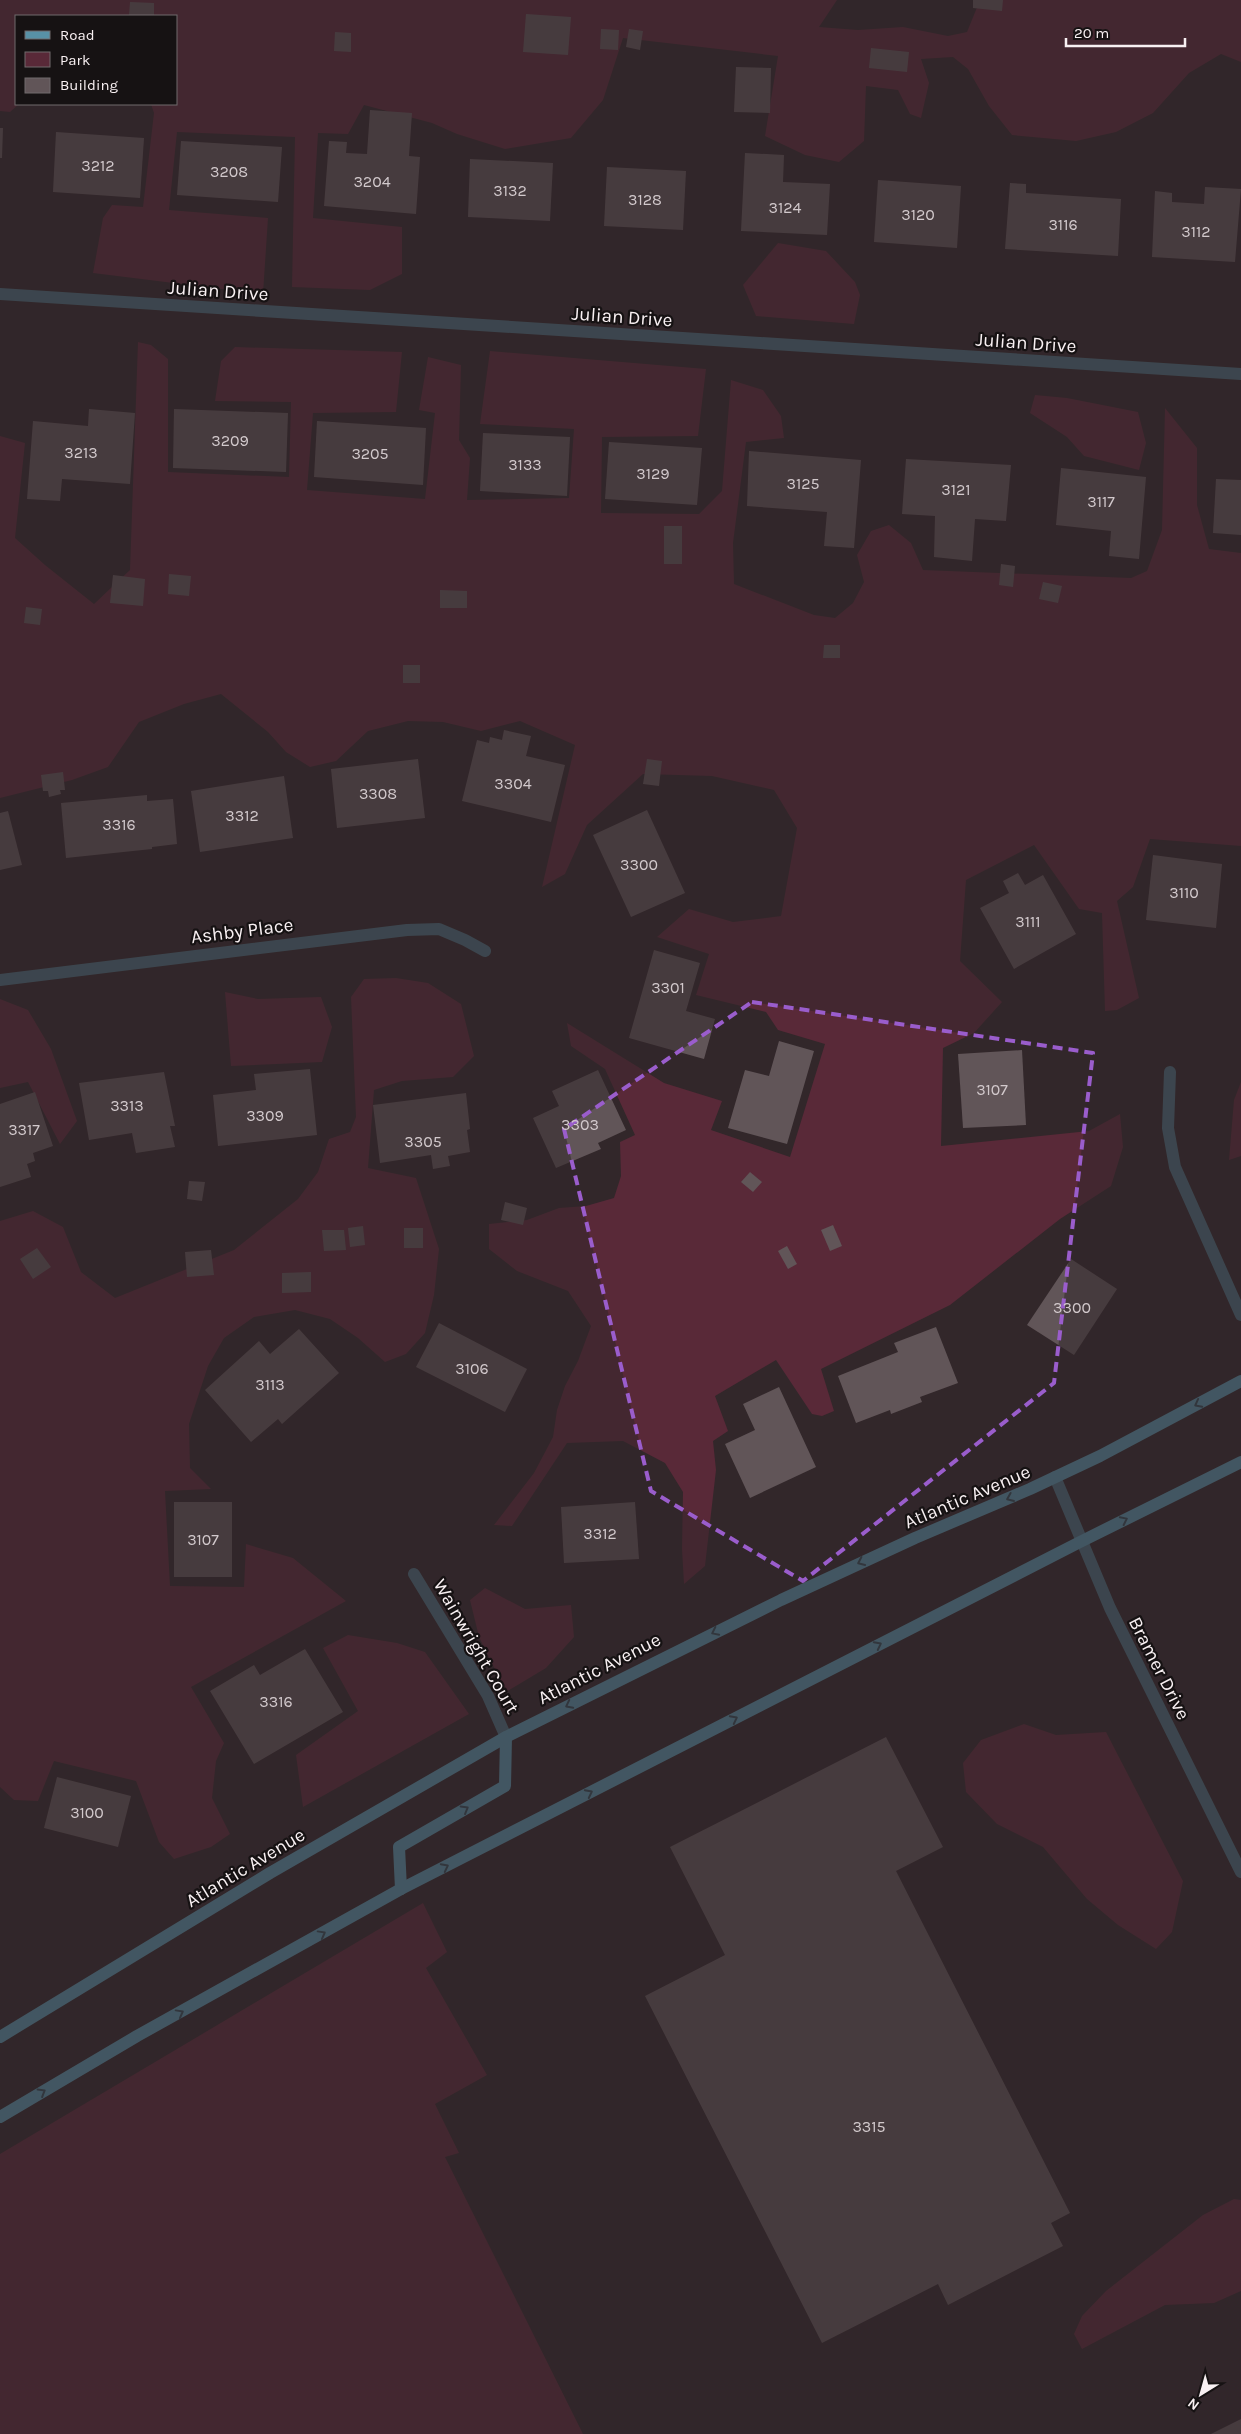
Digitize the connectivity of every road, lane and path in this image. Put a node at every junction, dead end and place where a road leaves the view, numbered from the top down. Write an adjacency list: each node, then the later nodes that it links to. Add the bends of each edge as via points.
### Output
1 (0, 294): 2 (street, Julian Drive)
2 (1241, 374)
3 (485, 952): 4 (street, Ashby Place, via 439,929 407,930)
4 (0, 980)
5 (1170, 1072): 6 (street, via 1168,1128 1175,1167)
6 (1241, 1315)
7 (1241, 1381): 9 (main road, Atlantic Avenue, one-way to 9)
8 (1241, 1462): 10 (main road, one-way to 8)
9 (1055, 1477): 10 (street, Bramer Drive); 12 (main road, Atlantic Avenue, one-way to 12, via 781,1600)
10 (1080, 1542): 13 (street, Bramer Drive); 14 (main road, one-way to 10)
11 (414, 1574): 12 (street, Wainwright Court, via 488,1696)
12 (506, 1737): 14 (main road, one-way to 12, via 399,1847 505,1786); 15 (main road, Atlantic Avenue, via 270,1873)
13 (1241, 1872)
14 (401, 1890): 16 (main road, one-way to 14, via 137,2036)
15 (0, 2037)
16 (0, 2117)

